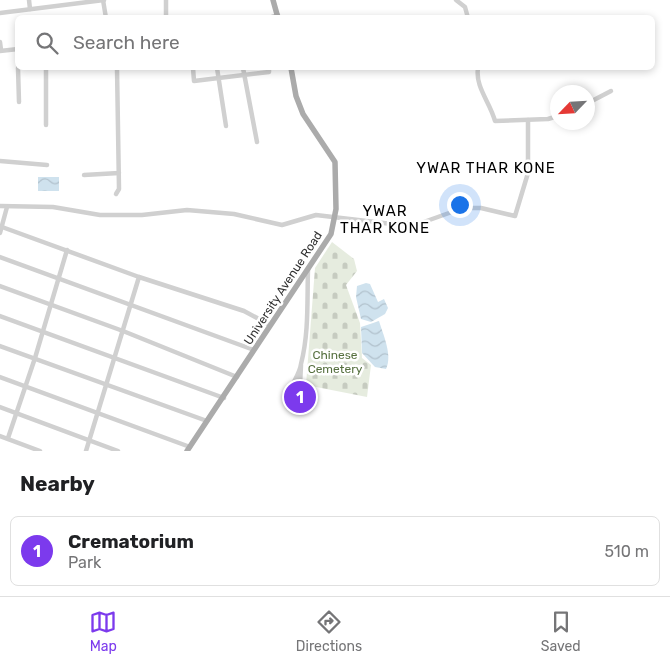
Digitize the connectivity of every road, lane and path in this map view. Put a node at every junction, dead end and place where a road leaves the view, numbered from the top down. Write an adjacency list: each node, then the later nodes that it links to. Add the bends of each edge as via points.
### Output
1 (29, 0): 8 (street)
2 (104, 0): 6 (street); 10 (street)
3 (166, 0): 11 (street)
4 (273, 0): 12 (main road)
5 (456, 0): 13 (street, via 465,7)
6 (97, 1): 7 (street)
7 (63, 3): 8 (street)
8 (30, 9): 9 (street)
9 (0, 13)
10 (106, 15)
11 (166, 15)
12 (278, 15)
13 (467, 15)
14 (0, 42): 16 (street)
15 (15, 49): 16 (street)
16 (1, 50)
17 (18, 70): 30 (street)
18 (46, 70): 33 (street)
19 (117, 70): 38 (street)
20 (193, 70): 27 (street, via 194,81)
21 (218, 70): 27 (street)
22 (243, 70): 26 (street)
23 (270, 70): 26 (street)
24 (291, 70): 43 (main road, University Avenue Road, via 303,114 335,162)
25 (478, 70): 32 (street, via 478,81 495,121)
26 (244, 76): 27 (street); 35 (street)
27 (218, 79): 34 (street)
28 (611, 91): 29 (street)
29 (595, 99)
30 (19, 102)
31 (550, 117): 32 (street)
32 (528, 120): 43 (street, via 528,173 515,216 481,208 463,208 421,223 392,224)
33 (46, 125)
34 (226, 126)
35 (257, 142)
36 (0, 161): 37 (street)
37 (48, 165)
38 (119, 173): 39 (street); 40 (street, via 120,189)
39 (84, 175)
40 (116, 194)
41 (0, 206): 42 (street)
42 (7, 207): 43 (street, via 54,207 100,215 186,210 234,214 282,225 316,215); 44 (street)
43 (334, 218): 47 (main road, University Avenue Road, via 331,234 314,262)
44 (1, 230): 45 (street)
45 (67, 250): 48 (street); 49 (street)
46 (0, 257): 49 (street)
47 (308, 266): 54 (main road, University Avenue Road); 61 (street, via 308,315)
48 (139, 277): 52 (street); 54 (street, via 244,311)
49 (57, 278): 51 (street); 52 (street)
50 (0, 286): 51 (street)
51 (50, 303): 55 (street); 56 (street)
52 (132, 303): 56 (street); 58 (street)
53 (0, 316): 55 (street)
54 (270, 325): 58 (main road, University Avenue Road)
55 (43, 331): 59 (street); 60 (street)
56 (123, 331): 60 (street); 63 (street)
57 (0, 346): 59 (street)
58 (254, 350): 63 (main road, University Avenue Road)
59 (35, 358): 64 (street); 65 (street)
60 (114, 358): 65 (street); 66 (street)
61 (301, 365): 61 (street, via 292,386 294,390 300,386)
62 (0, 376): 64 (street)
63 (237, 377): 66 (main road, University Avenue Road)
64 (26, 386): 68 (street); 69 (street)
65 (107, 386): 69 (street); 70 (street)
66 (224, 398): 70 (main road, University Avenue Road)
67 (0, 407): 68 (street)
68 (18, 414): 72 (street); 73 (street)
69 (99, 414): 73 (street); 75 (street)
70 (207, 421): 75 (main road, University Avenue Road)
71 (0, 436): 72 (street)
72 (8, 438): 74 (street)
73 (90, 440): 78 (street); 79 (street)
74 (25, 446): 76 (street); 77 (street)
75 (188, 449)
76 (23, 451)
77 (40, 451)
78 (86, 451)
79 (118, 451)

